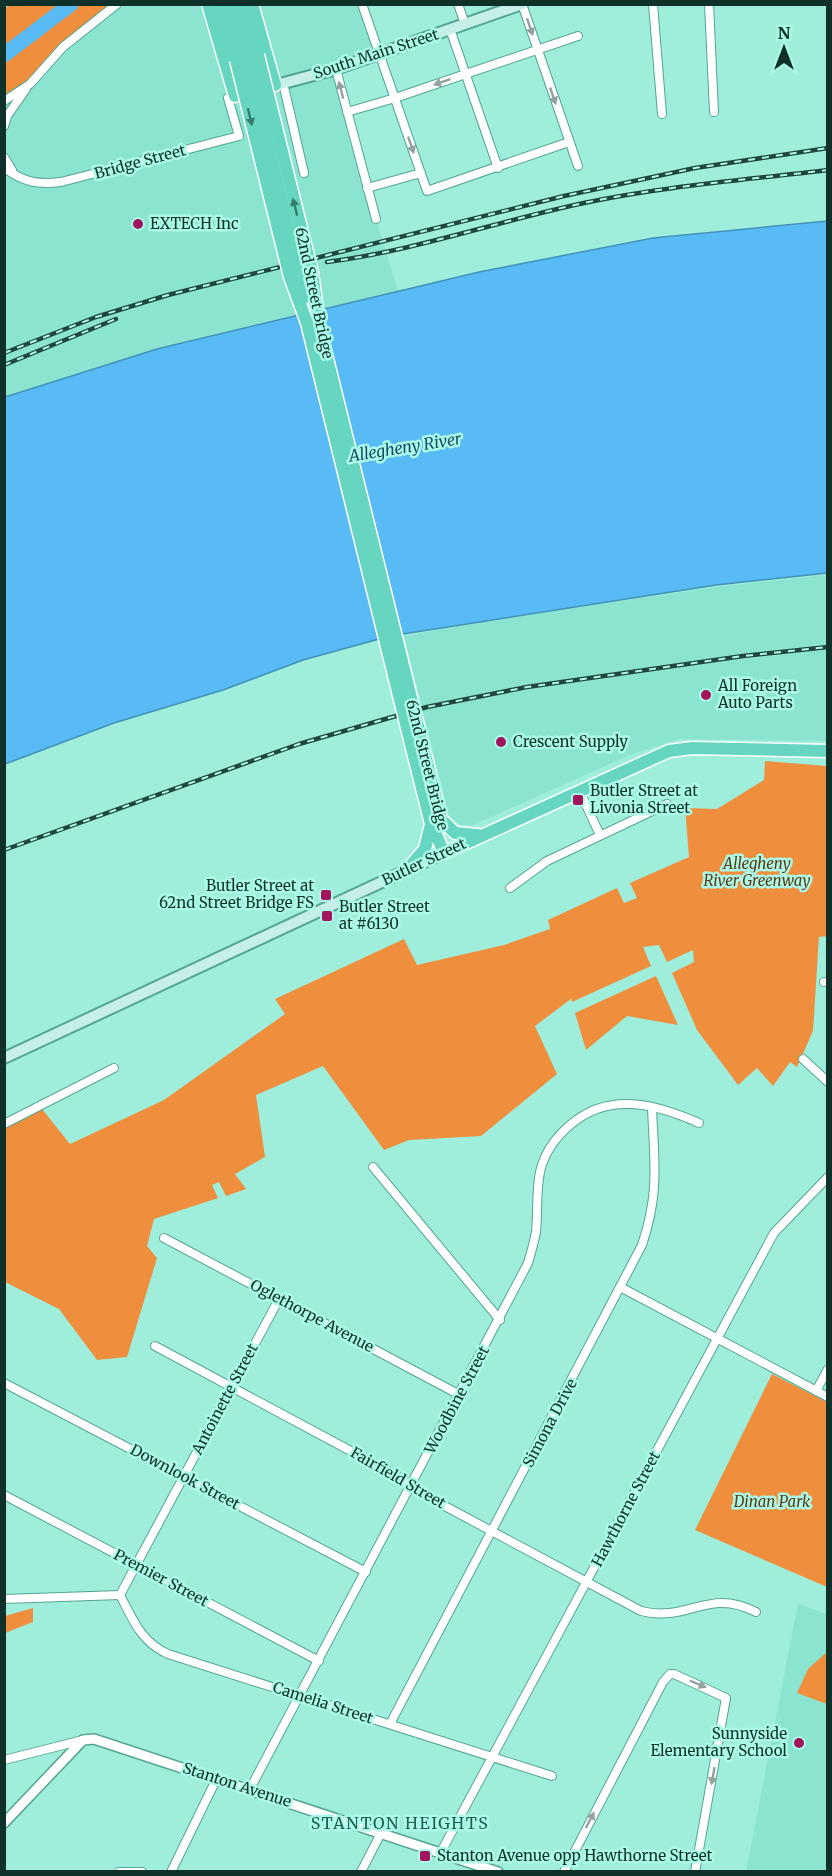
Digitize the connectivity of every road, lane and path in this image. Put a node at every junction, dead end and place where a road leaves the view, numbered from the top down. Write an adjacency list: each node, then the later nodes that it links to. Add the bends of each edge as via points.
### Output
1 (117, 4): 20 (street, via 63,47)
2 (208, 4): 22 (highway)
3 (218, 4): 17 (highway)
4 (230, 4): 17 (highway)
5 (242, 4): 17 (highway)
6 (252, 4): 21 (highway)
7 (362, 4): 16 (street)
8 (458, 4): 12 (street)
9 (653, 4): 27 (street)
10 (709, 4): 26 (street)
11 (522, 5): 12 (main road, South Main Street); 15 (street, one-way to 15)
12 (465, 24): 13 (main road, South Main Street)
13 (450, 29): 16 (main road, South Main Street); 19 (street)
14 (578, 36): 15 (street)
15 (537, 49): 19 (street); 29 (street, one-way to 29)
16 (379, 54): 18 (main road, South Main Street); 23 (street)
17 (247, 58): 39 (highway, bridge); 39 (highway, 62nd Street Bridge, one-way to 39, bridge, via 290,277); 39 (highway, 62nd Street Bridge, one-way to 17, bridge, via 312,272)
18 (336, 69): 21 (main road, South Main Street); 25 (street, one-way to 18)
19 (465, 74): 23 (street, one-way to 23); 33 (street)
20 (30, 84): 24 (street); 28 (street)
21 (279, 84): 22 (main road, South Main Street); 35 (street)
22 (231, 97): 36 (street, Bridge Street, via 239,136 61,183 38,185)
23 (395, 98): 25 (street); 34 (street, one-way to 34)
24 (4, 101)
25 (347, 112): 37 (street)
26 (714, 112)
27 (662, 114)
28 (4, 126)
29 (569, 142): 31 (street); 33 (street)
30 (4, 157): 36 (street)
31 (578, 166)
32 (4, 168): 36 (street, Bridge Street)
33 (498, 168): 34 (street, via 427,191)
34 (421, 172): 37 (street)
35 (304, 173)
36 (19, 178)
37 (367, 188): 38 (street)
38 (375, 219)
39 (313, 324): 43 (highway, 62nd Street Bridge, bridge)
40 (828, 751): 41 (highway, Butler Street, via 677,749)
41 (579, 790): 44 (highway, Butler Street); 45 (street)
42 (667, 804): 45 (street)
43 (440, 834): 44 (highway); 46 (highway, 62nd Street Bridge); 47 (highway)
44 (482, 835): 46 (highway, Butler Street)
45 (600, 836): 48 (street, via 539,865)
46 (444, 853): 47 (main road, Butler Street)
47 (407, 870): 49 (main road, Butler Street)
48 (510, 888)
49 (4, 1058)
50 (803, 1059): 52 (street)
51 (114, 1068): 55 (street)
52 (828, 1082)
53 (652, 1107): 54 (street, Woodbine Street); 59 (street, Simona Drive, via 656,1155 652,1213); 61 (street, Woodbine Street, via 614,1103 577,1119 560,1134 540,1171 536,1234 528,1263)
54 (699, 1123)
55 (4, 1124)
56 (373, 1167): 61 (street)
57 (828, 1177): 62 (street, Hawthorne Street, via 774,1233)
58 (164, 1238): 60 (street, Oglethorpe Avenue)
59 (622, 1288): 62 (street); 73 (street, Simona Drive)
60 (279, 1299): 66 (street, Antoinette Street); 68 (street, Oglethorpe Avenue)
61 (500, 1320): 68 (street, Woodbine Street)
62 (718, 1339): 67 (street); 76 (street, Hawthorne Street)
63 (155, 1346): 66 (street, Fairfield Street)
64 (828, 1369): 67 (street)
65 (4, 1383): 70 (street, Downlook Street)
66 (231, 1387): 70 (street, Antoinette Street); 71 (street, Fairfield Street, via 406,1480)
67 (816, 1391): 69 (street)
68 (460, 1395): 71 (street, Woodbine Street)
69 (828, 1397)
70 (183, 1476): 74 (street, Antoinette Street); 75 (street, Downlook Street)
71 (411, 1488): 73 (street, Fairfield Street); 75 (street, Woodbine Street)
72 (4, 1495): 74 (street, Premier Street)
73 (493, 1531): 76 (street, Fairfield Street); 82 (street, Simona Drive)
74 (136, 1565): 77 (street, Antoinette Street); 80 (street, Premier Street)
75 (366, 1572): 80 (street, Woodbine Street)
76 (587, 1581): 79 (street, Fairfield Street, via 641,1611 656,1615 717,1602 739,1603); 84 (street, Hawthorne Street)
77 (120, 1595): 78 (street); 81 (street, Camelia Street, via 141,1636 153,1647)
78 (4, 1599)
79 (756, 1612)
80 (319, 1661): 81 (street, Woodbine Street)
81 (300, 1696): 82 (street, Camelia Street); 88 (street, Woodbine Street)
82 (390, 1724): 84 (street, Camelia Street)
83 (83, 1740): 85 (street); 87 (street, Stanton Avenue, via 101,1741); 89 (street)
84 (492, 1757): 86 (street, Camelia Street); 91 (street, Hawthorne Street)
85 (4, 1760)
86 (552, 1776)
87 (217, 1778): 88 (street, Stanton Avenue); 94 (street)
88 (250, 1789): 90 (street, Stanton Avenue)
89 (4, 1824)
90 (381, 1833): 91 (street, Stanton Avenue); 95 (street)
91 (441, 1852): 96 (street, Stanton Avenue)
92 (119, 1872): 93 (street)
93 (142, 1872)
94 (171, 1872)
95 (360, 1872)
96 (498, 1872)
97 (564, 1872): 98 (street, one-way to 98, via 670,1674 726,1698)
98 (695, 1872)

